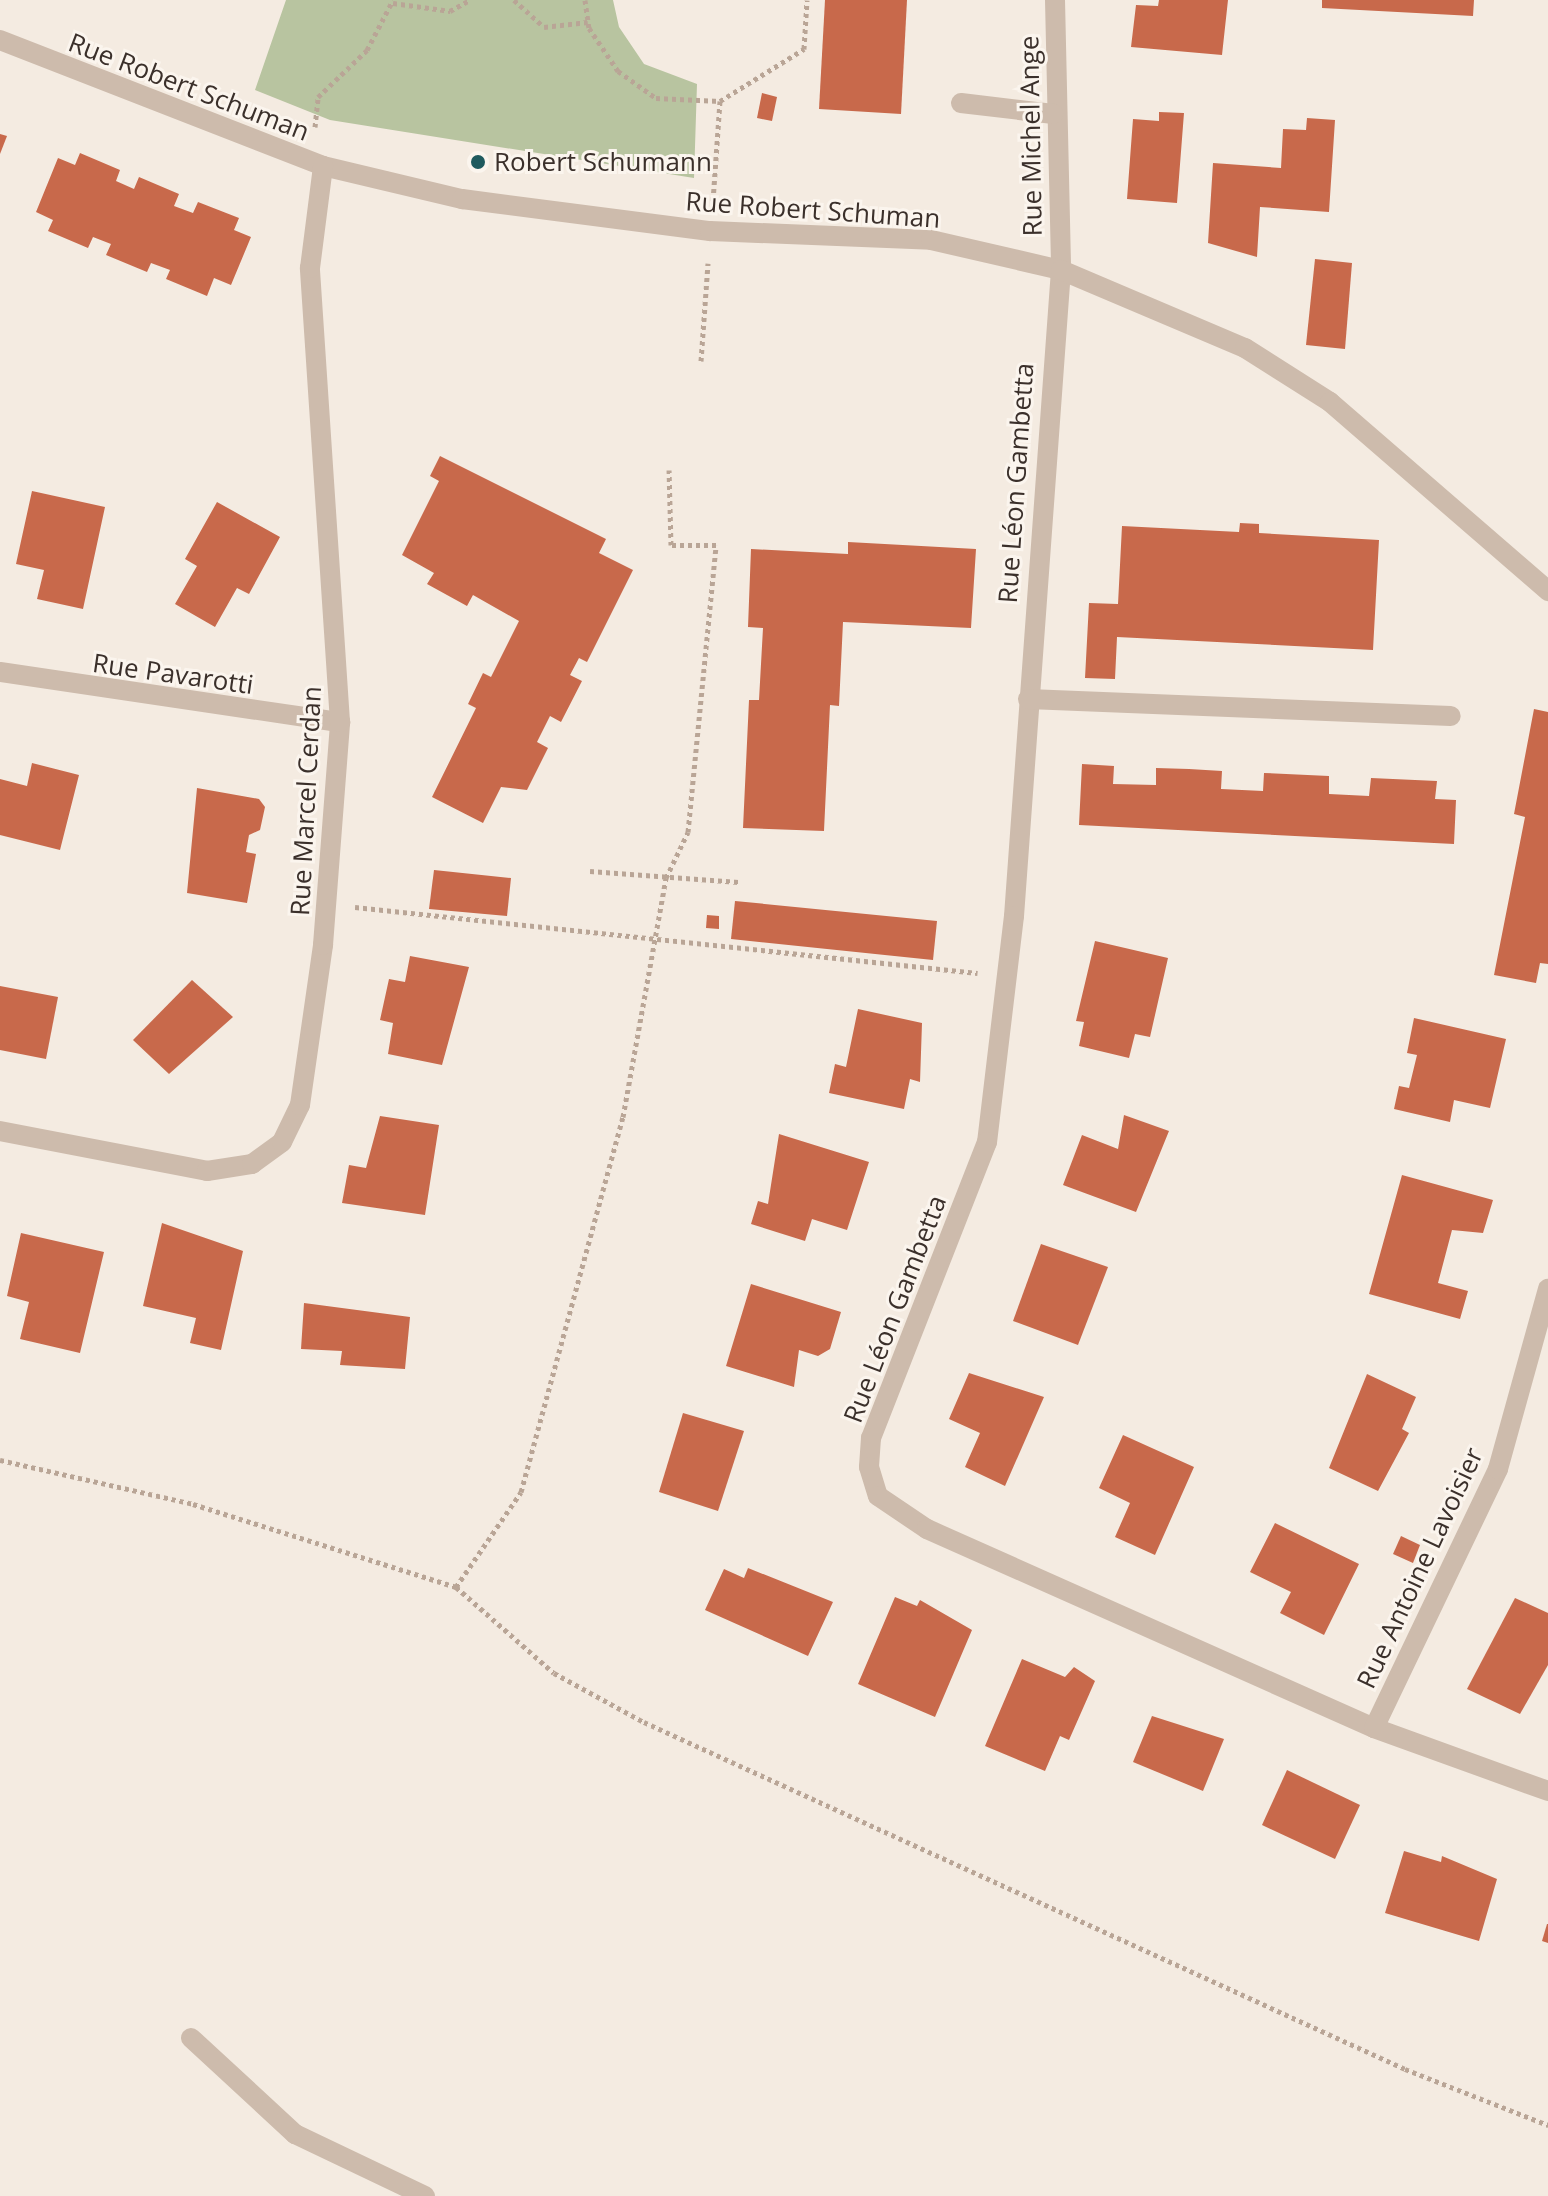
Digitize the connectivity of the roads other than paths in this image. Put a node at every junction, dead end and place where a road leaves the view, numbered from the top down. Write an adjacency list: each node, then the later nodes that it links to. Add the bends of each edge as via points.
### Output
1 (1055, 0): 4 (street, Rue Michel Ange)
2 (0, 40): 5 (street, Rue Robert Schuman)
3 (961, 103): 4 (street)
4 (1053, 114): 6 (street, Rue Michel Ange)
5 (317, 163): 6 (street, Rue Robert Schuman, via 462,199 710,231 931,240); 11 (street, Rue Marcel Cerdan, via 310,268)
6 (1061, 270): 7 (street, Rue Robert Schuman, via 1245,348 1330,402); 9 (street, Rue Léon Gambetta)
7 (1548, 591)
8 (0, 672): 11 (street, Rue Pavarotti)
9 (1028, 699): 10 (street); 14 (street, Rue Léon Gambetta, via 987,1142 871,1438 869,1467 878,1496 927,1529 1102,1612)
10 (1451, 716)
11 (340, 722): 12 (street, Rue Marcel Cerdan, via 328,904 300,1105 282,1142 252,1164 207,1171)
12 (0, 1131)
13 (1548, 1289): 14 (street, Rue Antoine Lavoisier, via 1498,1469)
14 (1374, 1728): 15 (street, Rue Léon Gambetta)
15 (1548, 1791)
16 (191, 2038): 17 (street, via 295,2134)
17 (425, 2196)

